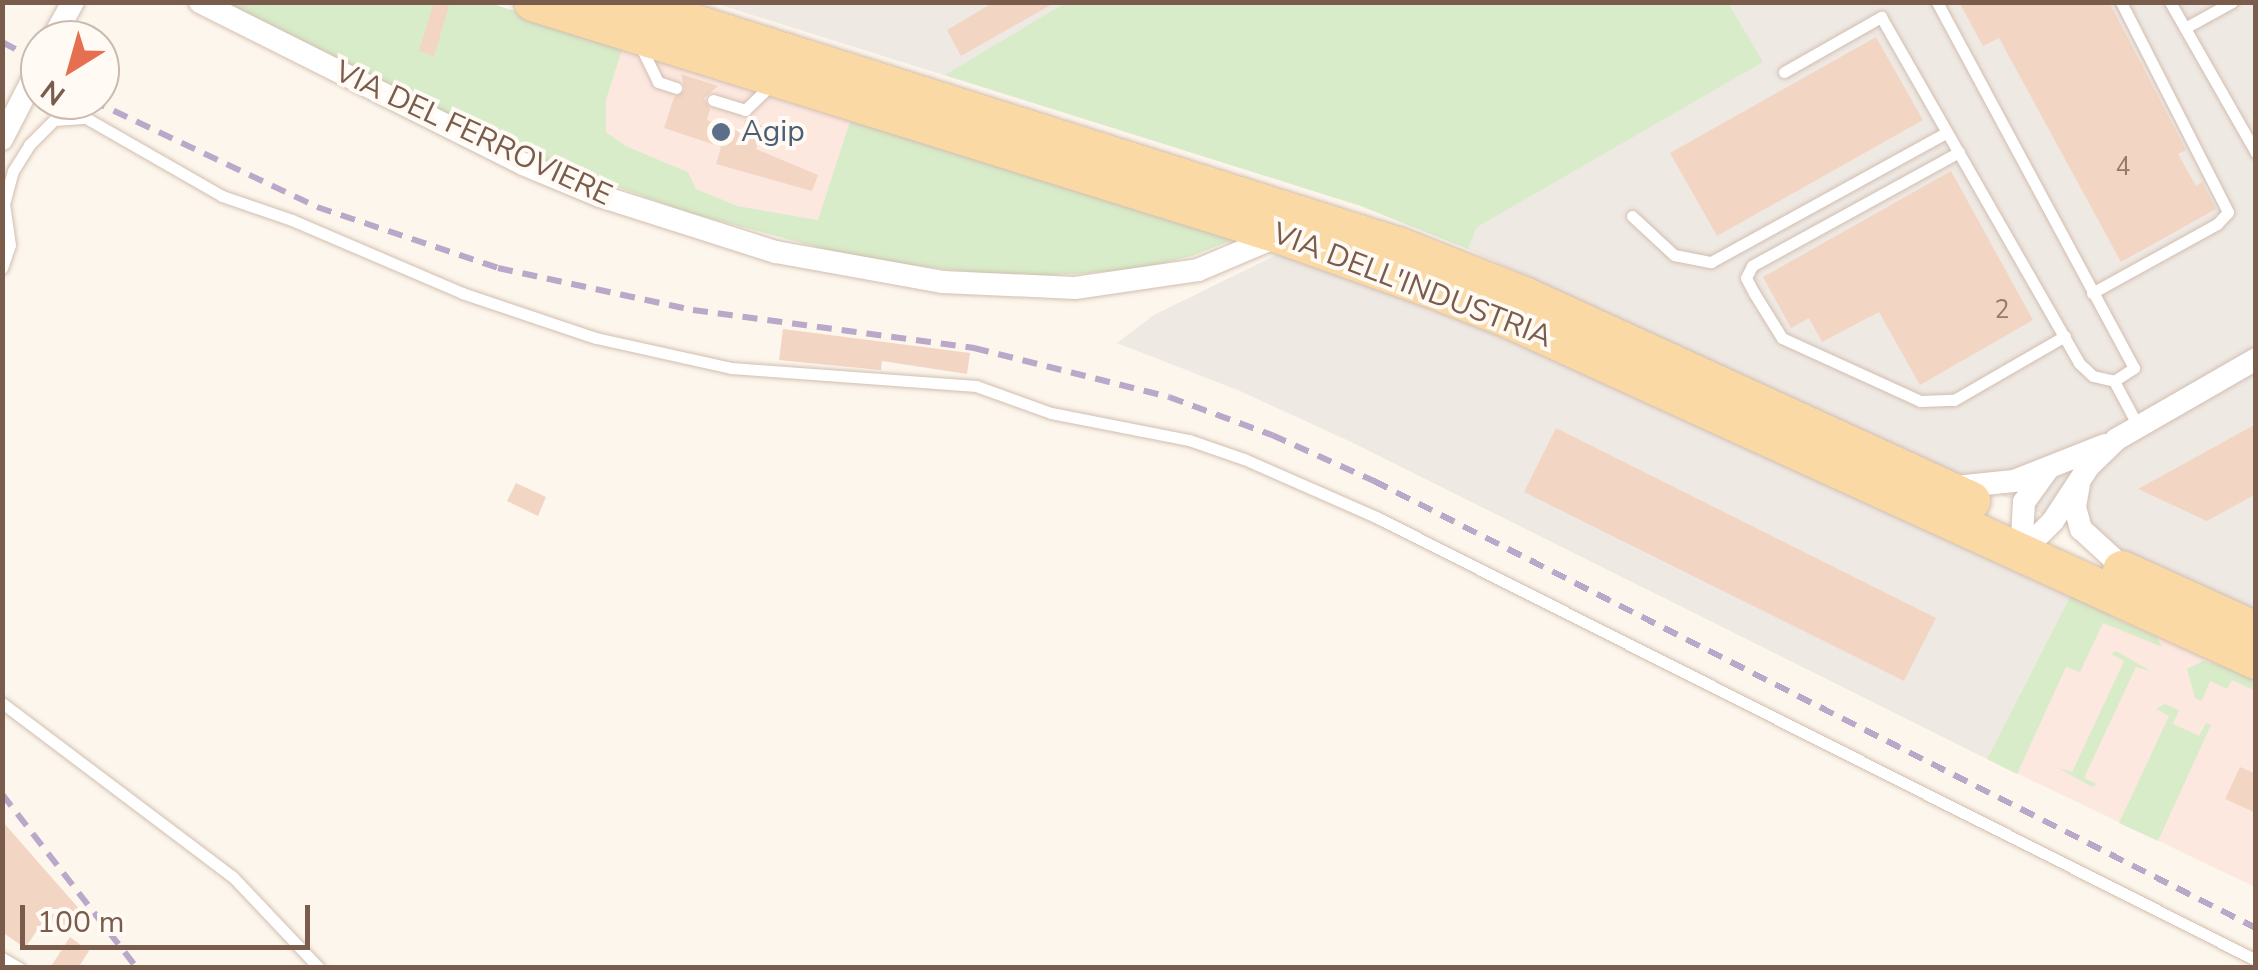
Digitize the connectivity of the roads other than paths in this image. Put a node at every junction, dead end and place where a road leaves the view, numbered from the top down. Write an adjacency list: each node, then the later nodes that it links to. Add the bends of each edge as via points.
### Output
1 (200, 2): 19 (street, VIA DEL FERROVIERE, via 523,164 776,252 944,282 1075,288 1198,270)
2 (533, 2): 7 (main road, VIA DELL'INDUSTRIA)
3 (1938, 2): 21 (lane)
4 (2120, 2): 21 (lane, via 2228,212)
5 (2170, 2): 8 (lane)
6 (2232, 2): 8 (lane)
7 (631, 18): 10 (main road, VIA DELL'INDUSTRIA); 11 (lane, via 658,82); 29 (main road, VIA DELL'INDUSTRIA, via 1400,247 1524,296)
8 (2185, 28): 17 (lane)
9 (1784, 72): 14 (lane, via 1881,16)
10 (777, 78): 12 (lane, via 744,110); 19 (main road, VIA DELL'INDUSTRIA)
11 (676, 88)
12 (713, 100)
13 (20, 103): 15 (street, bridge)
14 (1947, 132): 16 (lane); 18 (lane, via 1710,262 1674,255)
15 (2, 138)
16 (1959, 152): 22 (lane); 22 (lane, via 1752,266 1746,278 1754,294 1782,338 1920,402 1954,400)
17 (2256, 153)
18 (1632, 216)
19 (1281, 235): 30 (main road, VIA DELL'INDUSTRIA, via 1509,318)
20 (2, 268): 36 (lane, via 10,246 4,204 13,171 54,120 86,118 222,196 462,294 596,338 731,368 976,386 1050,414 1189,440 1394,526)
21 (2092, 294): 24 (lane, via 2134,368)
22 (2065, 336): 24 (lane, via 2093,376)
23 (2256, 359): 25 (street)
24 (2114, 381): 25 (lane)
25 (2138, 426): 26 (street)
26 (2117, 439): 27 (street); 28 (street)
27 (2050, 467): 29 (street, via 1996,486); 30 (street, via 2029,492)
28 (2081, 477): 30 (street); 31 (street, via 2075,506 2081,530)
29 (1941, 487): 30 (main road, VIA DELL'INDUSTRIA)
30 (2028, 537): 31 (main road, VIA DELL'INDUSTRIA); 33 (main road, VIA DELL'INDUSTRIA)
31 (2129, 574): 32 (main road, VIA DELL'INDUSTRIA)
32 (2256, 632)
33 (2256, 660)
34 (2, 703): 38 (lane, via 233,877)
35 (2, 958): 37 (lane)
36 (2256, 960)
37 (18, 968)
38 (319, 968)

